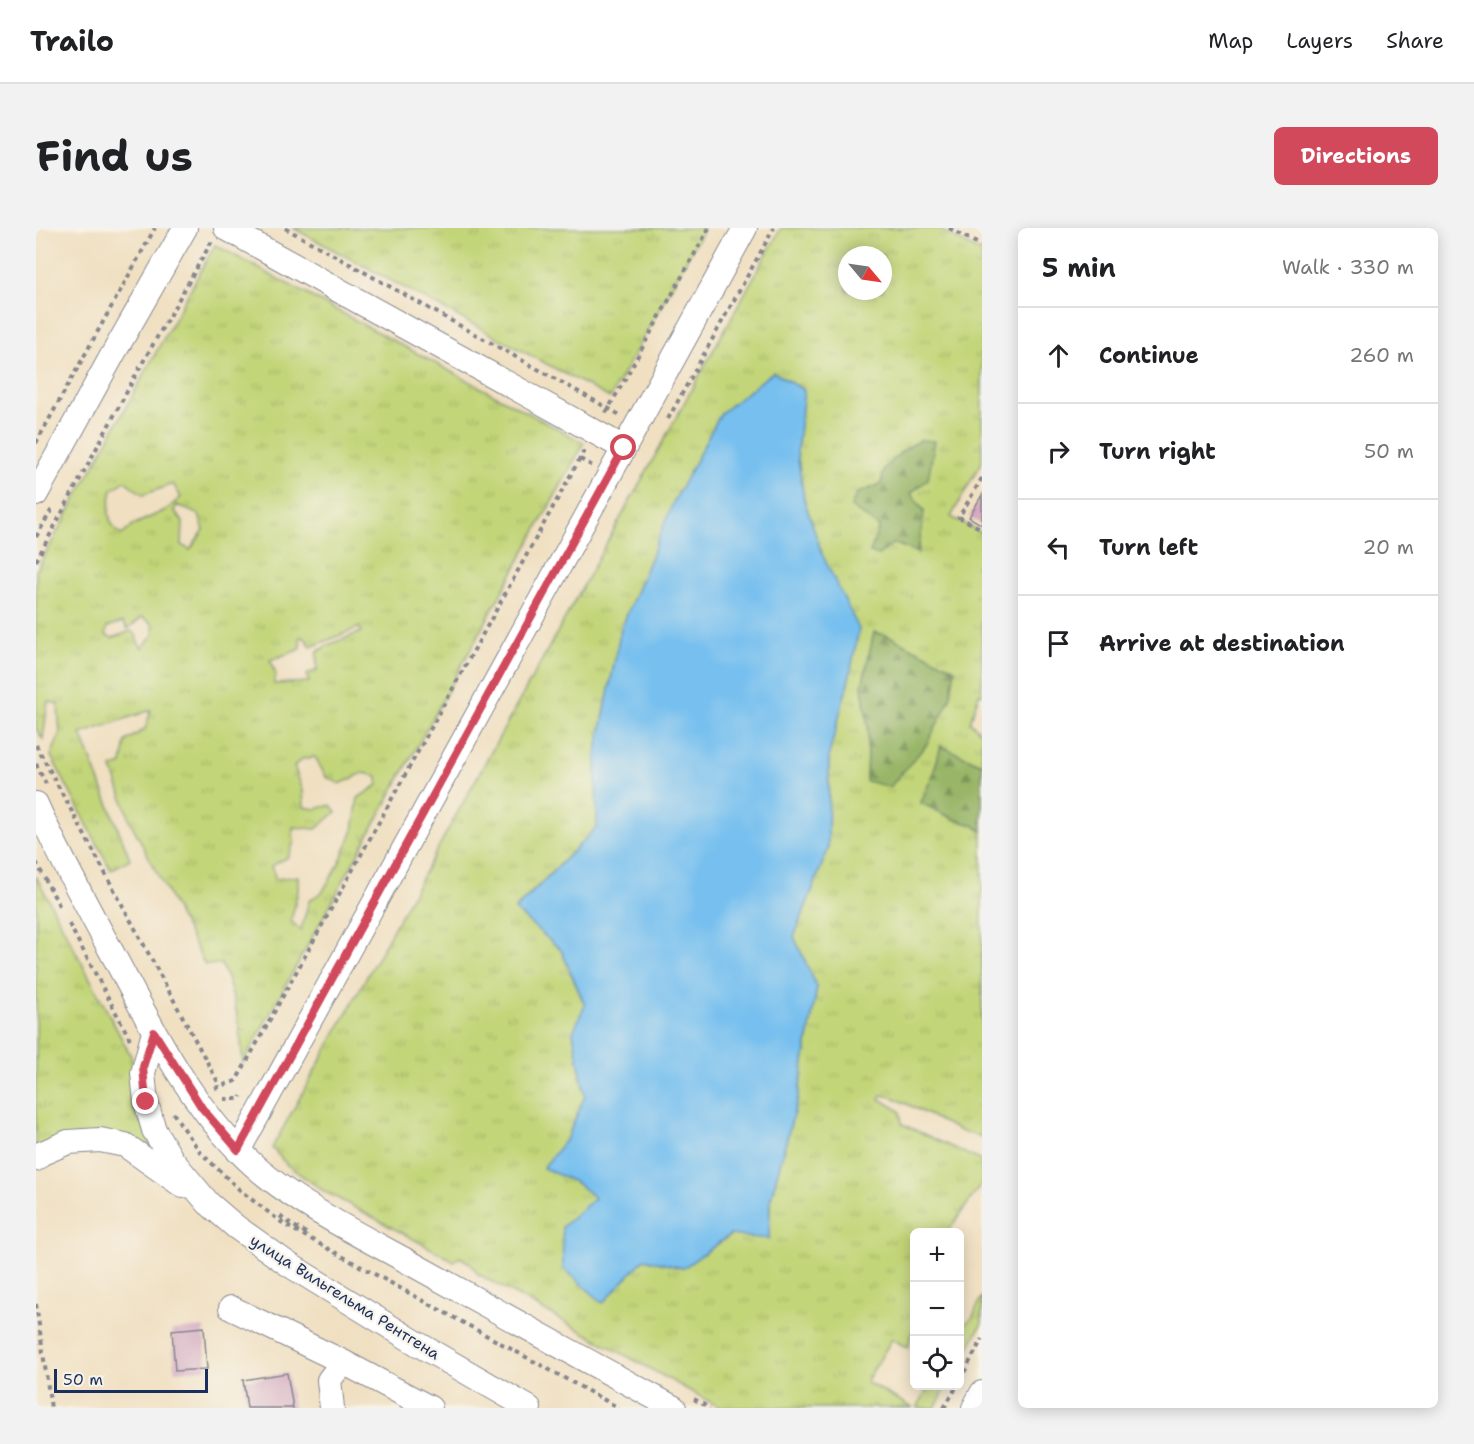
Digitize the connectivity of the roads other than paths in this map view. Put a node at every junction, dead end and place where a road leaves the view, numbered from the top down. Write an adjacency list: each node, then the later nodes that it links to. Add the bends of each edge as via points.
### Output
1 (185, 228): 5 (street)
2 (746, 228): 4 (street)
3 (219, 234): 4 (street)
4 (624, 448): 9 (street)
5 (36, 494)
6 (36, 804): 7 (street)
7 (44, 841): 8 (street)
8 (154, 1032): 9 (street, via 202,1108); 11 (street, улица Вильгельма Рентгена, via 143,1073 154,1130 172,1160)
9 (238, 1150): 15 (street, via 258,1170 345,1227)
10 (36, 1159): 11 (street, via 68,1142 100,1140 125,1145)
11 (208, 1203): 18 (street, улица Вильгельма Рентгена, via 288,1264)
12 (231, 1308): 13 (street)
13 (343, 1362): 16 (street, via 329,1380); 17 (street)
14 (982, 1393): 19 (street)
15 (684, 1403)
16 (332, 1408)
17 (430, 1408)
18 (528, 1408)
19 (974, 1408)

